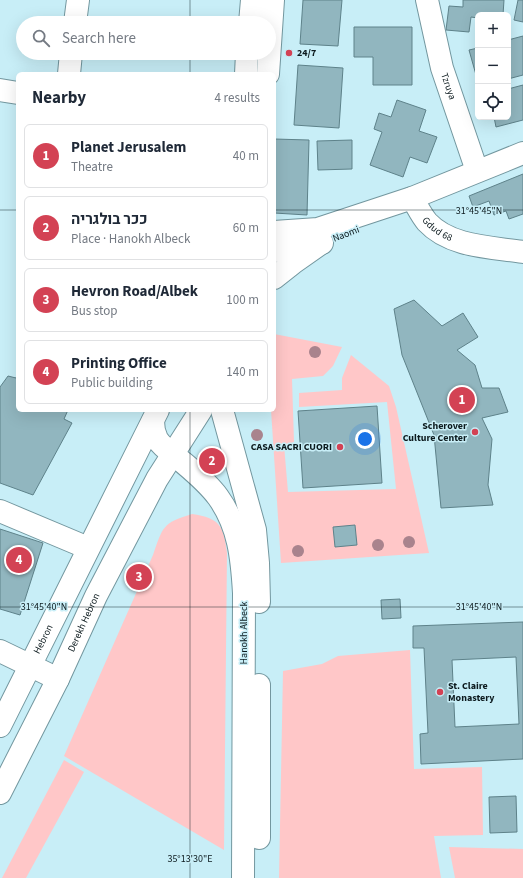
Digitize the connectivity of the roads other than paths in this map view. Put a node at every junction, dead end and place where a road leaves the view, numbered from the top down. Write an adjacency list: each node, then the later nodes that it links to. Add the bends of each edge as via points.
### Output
1 (78, 0): 5 (main road)
2 (252, 0): 6 (main road)
3 (273, 0): 7 (main road)
4 (427, 0): 17 (main road, Tzruya, via 442,68)
5 (76, 16)
6 (251, 16)
7 (272, 16)
8 (70, 60): 11 (main road)
9 (247, 60): 12 (main road)
10 (269, 60): 13 (main road)
11 (68, 72)
12 (246, 72)
13 (268, 72)
14 (0, 90): 15 (main road)
15 (16, 93)
16 (523, 153): 17 (main road, Naomi)
17 (477, 171): 18 (main road, Naomi)
18 (402, 203): 19 (main road, Naomi, via 318,228); 20 (main road, Naomi, via 371,224); 22 (main road, Gdud 68, via 447,237)
19 (276, 232)
20 (320, 244): 21 (main road, Naomi); 23 (main road)
21 (276, 251)
22 (523, 252)
23 (276, 276)
24 (200, 412): 27 (main road)
25 (223, 412): 36 (main road, Hanokh Albeck, via 250,511 258,563)
26 (156, 415): 27 (main road, Hanokh Albeck, via 156,438); 29 (main road)
27 (172, 454): 32 (main road, Derekh Hebron, via 96,596); 35 (main road, Hanokh Albeck, via 198,475 218,497 237,533 241,552 244,601)
28 (0, 511): 29 (main road)
29 (88, 548): 31 (main road, Hebron)
30 (0, 651): 31 (main road)
31 (30, 666): 32 (main road); 33 (main road)
32 (58, 679): 34 (main road, Derekh Hebron)
33 (0, 726)
34 (0, 793)
35 (243, 878)
36 (258, 878)

